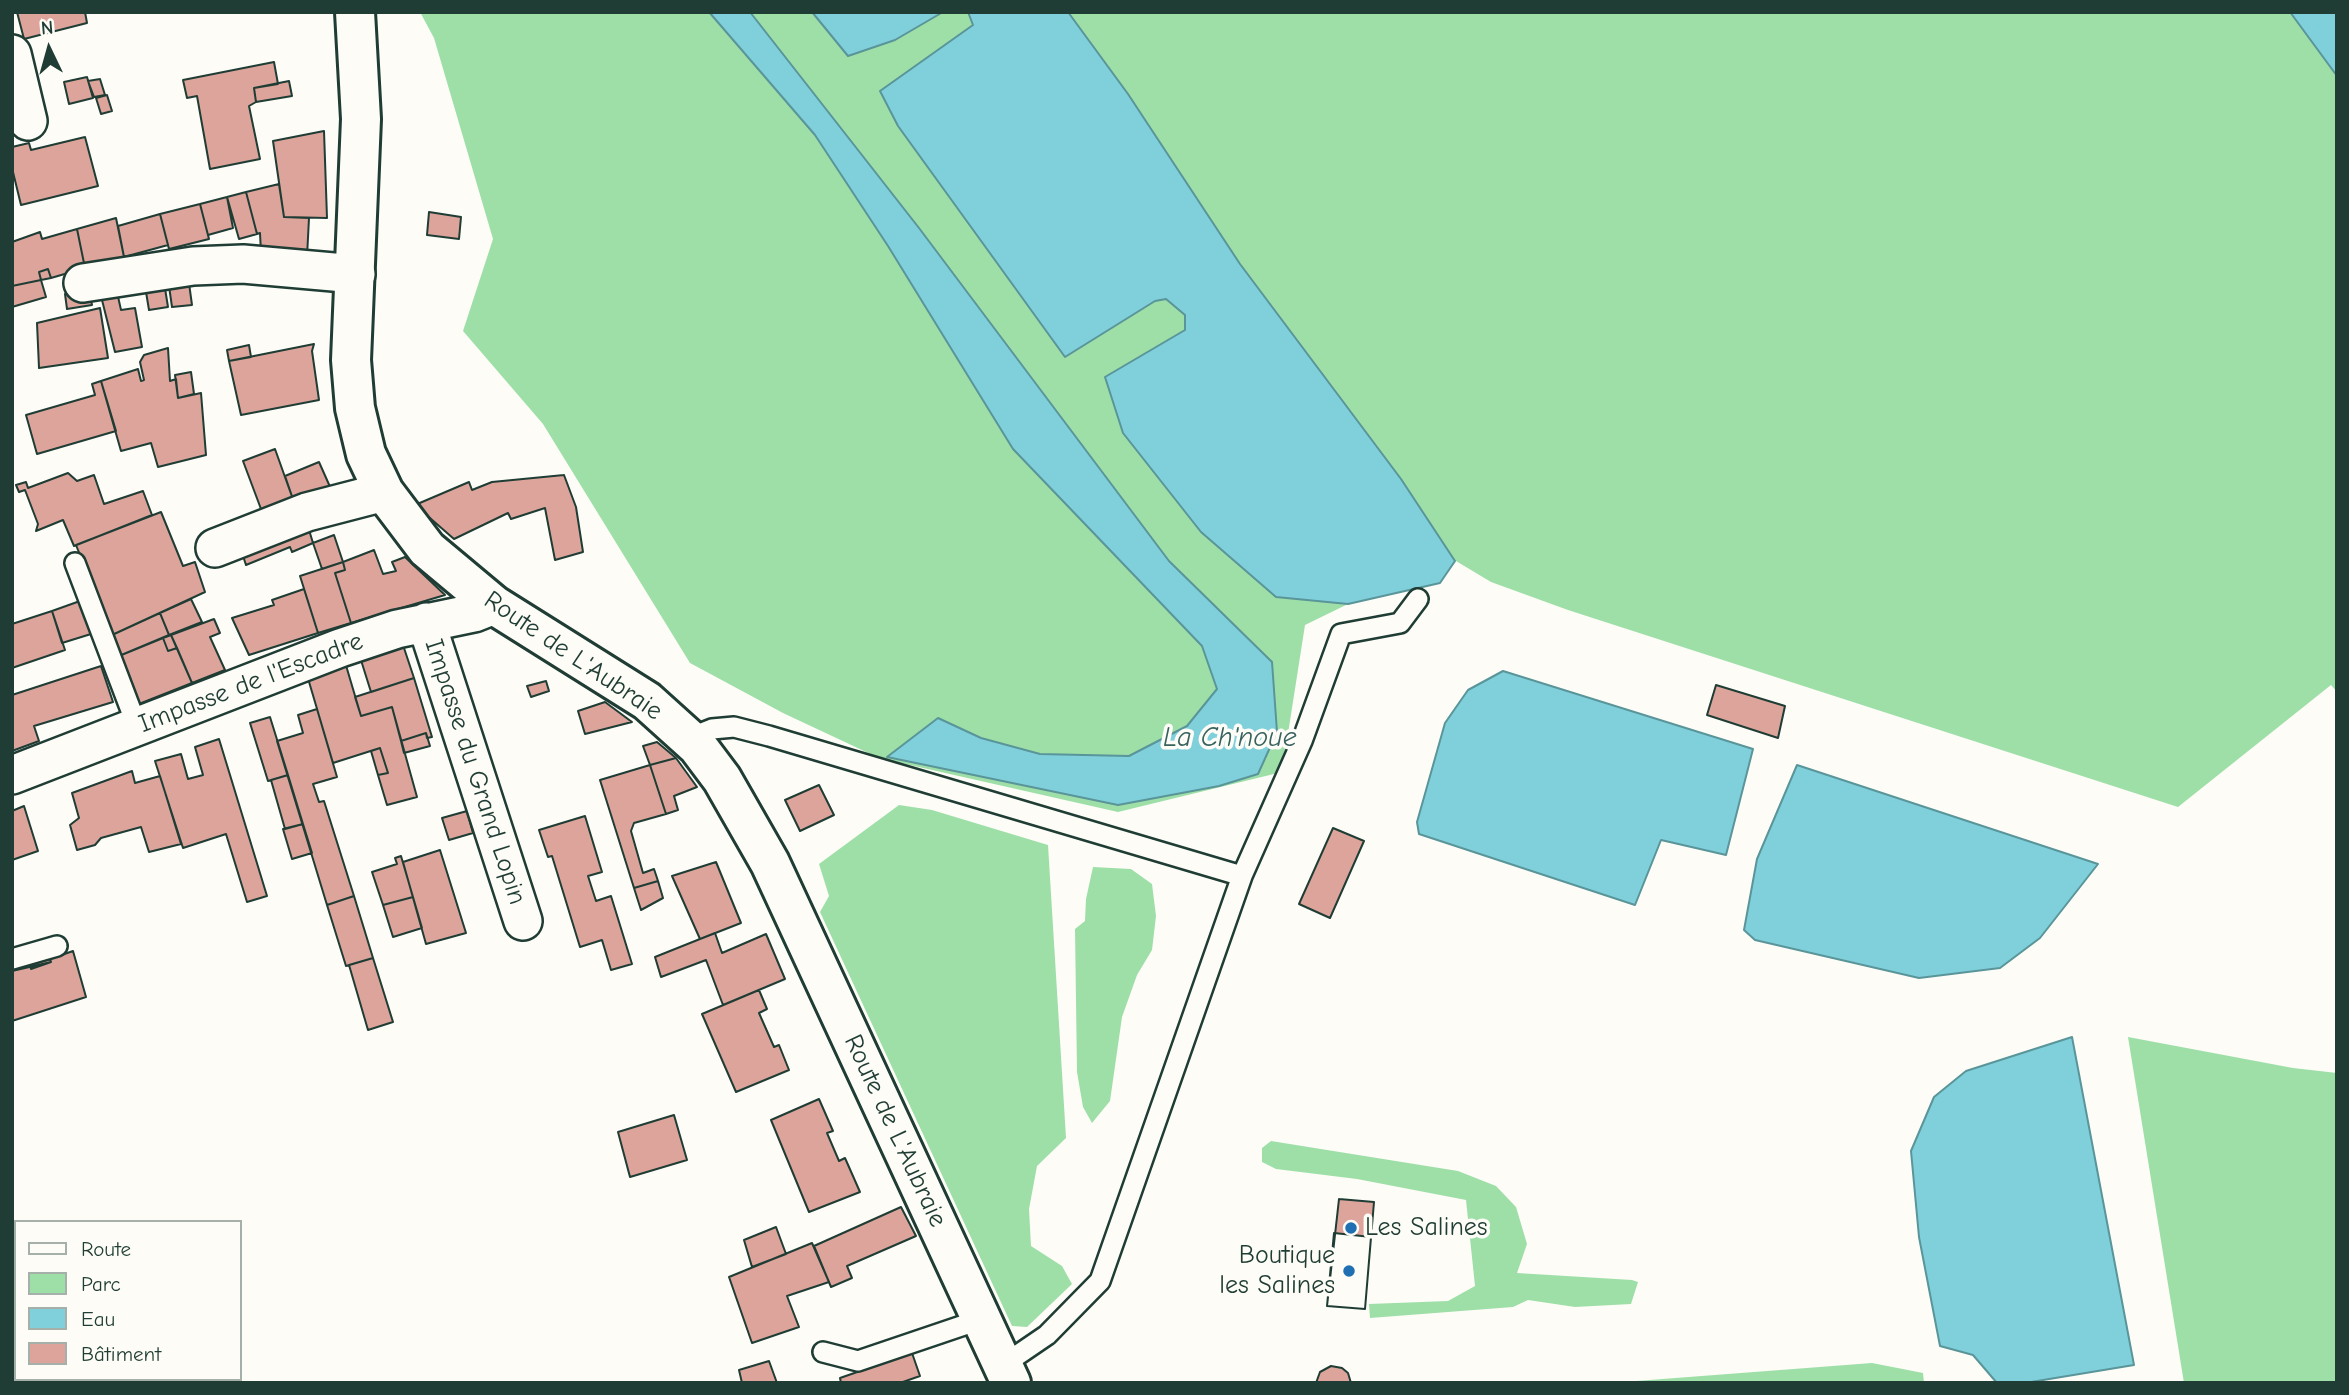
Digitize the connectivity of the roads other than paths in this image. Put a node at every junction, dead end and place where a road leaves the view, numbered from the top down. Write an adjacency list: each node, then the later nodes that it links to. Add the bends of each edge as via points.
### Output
1 (355, 12): 4 (street, Route de L'Aubraie, via 361,119)
2 (12, 54): 3 (street)
3 (28, 121)
4 (356, 274): 5 (street, via 243,264 192,266); 6 (street, Route de L'Aubraie, via 351,360 355,408 366,454)
5 (83, 283)
6 (384, 492): 7 (street, via 307,512); 10 (street, Route de L'Aubraie, via 427,549)
7 (215, 548)
8 (75, 563): 12 (lane)
9 (1418, 599): 15 (lane, via 1400,623 1341,634 1302,741)
10 (494, 605): 11 (street, Impasse de l'Escadre); 13 (street, Route de L'Aubraie, via 647,701)
11 (426, 622): 12 (street, Impasse de l'Escadre, via 340,648); 16 (street, Impasse du Grand Lopin)
12 (138, 726): 14 (street, Impasse de l'Escadre)
13 (687, 739): 15 (lane, via 712,729 734,727); 19 (street, Route de L'Aubraie, via 722,779 769,863)
14 (12, 775)
15 (1242, 876): 21 (lane, via 1100,1281 1082,1304)
16 (523, 921)
17 (57, 946): 18 (lane)
18 (12, 959)
19 (982, 1319): 20 (lane, via 858,1361); 21 (street, Route de L'Aubraie)
20 (823, 1352)
21 (1007, 1374)

